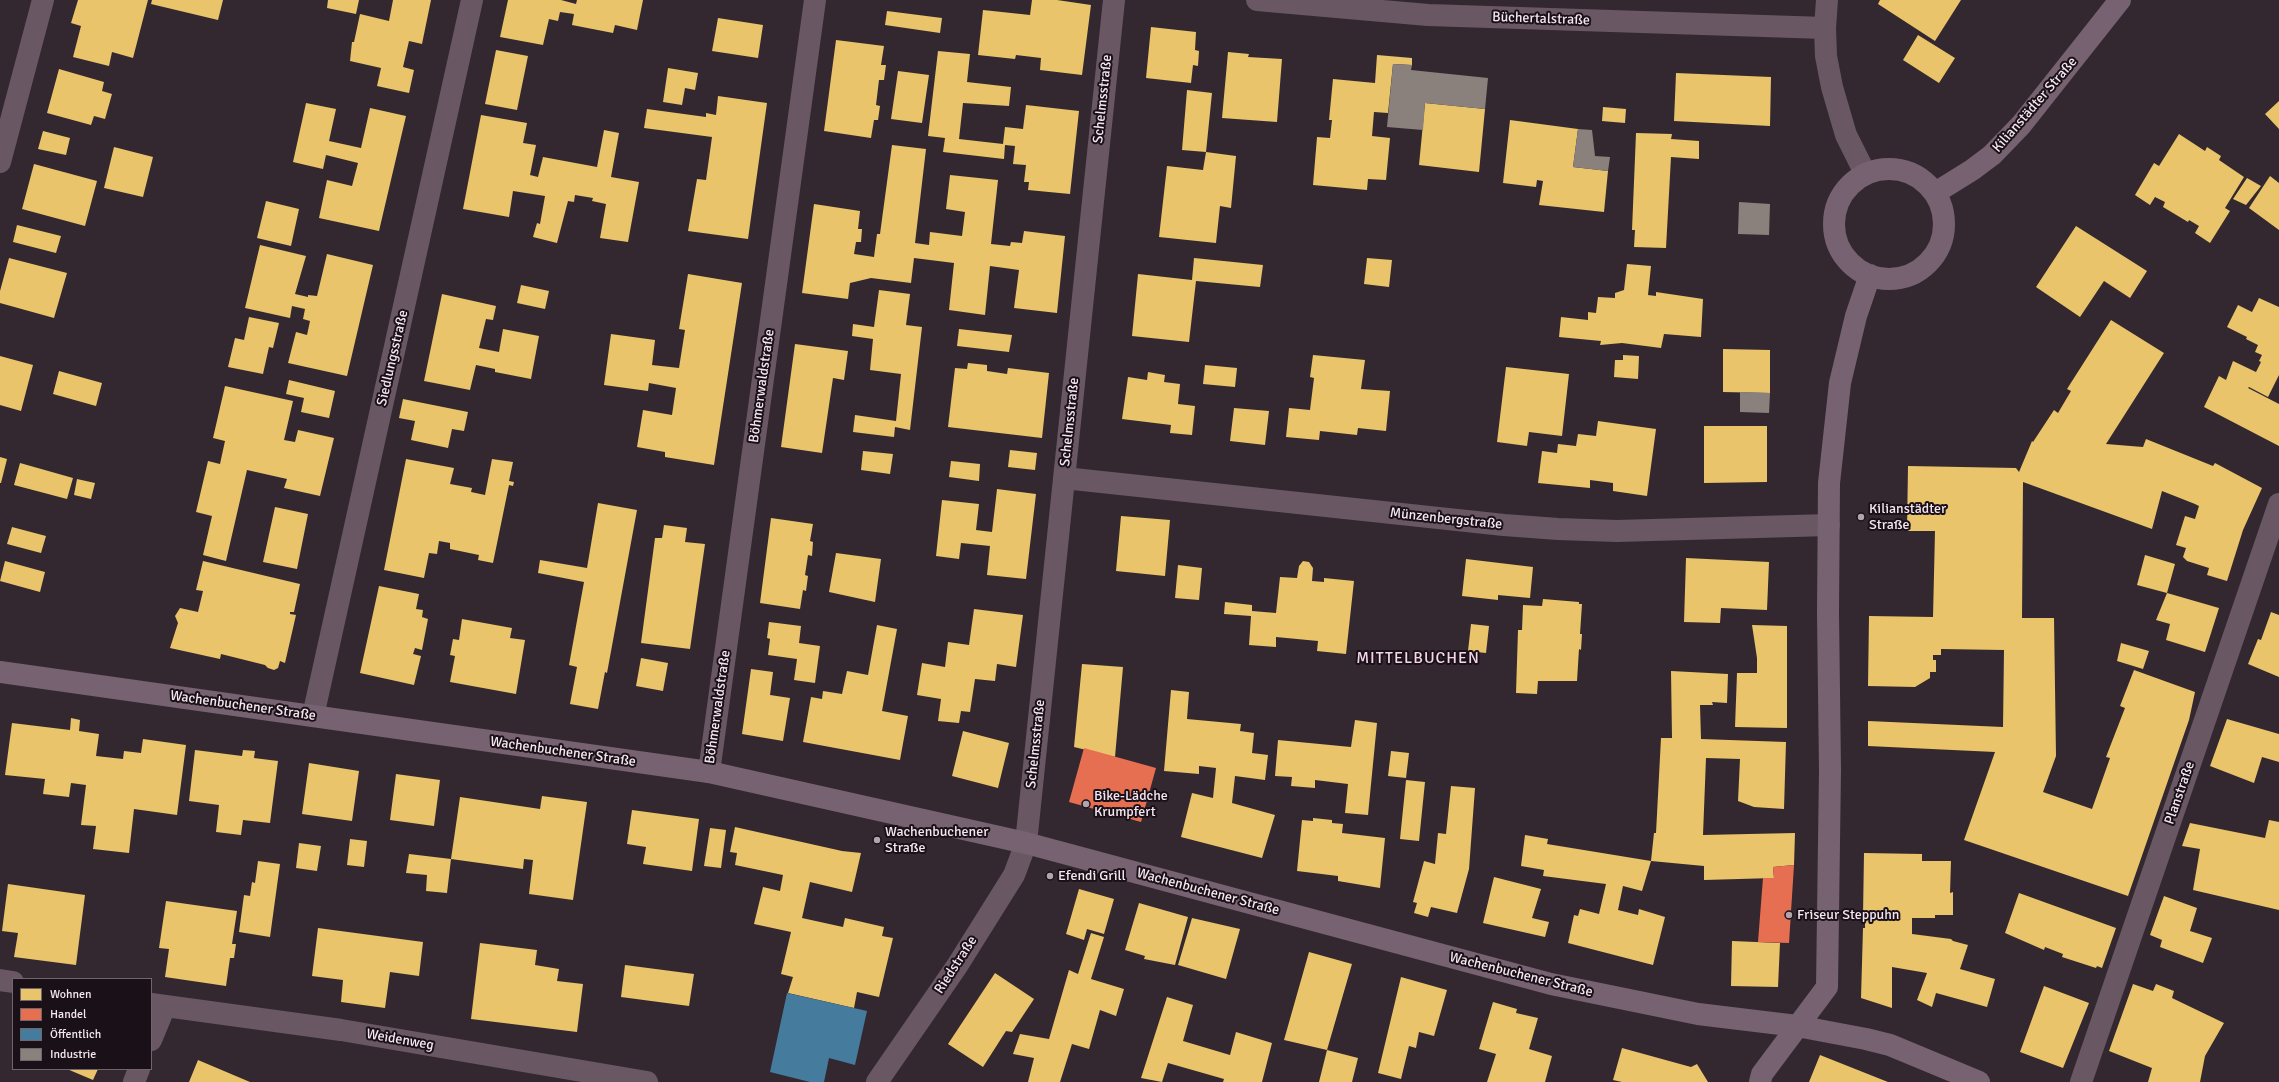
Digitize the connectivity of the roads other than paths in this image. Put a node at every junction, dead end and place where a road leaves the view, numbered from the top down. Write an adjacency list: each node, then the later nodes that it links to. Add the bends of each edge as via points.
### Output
1 (43, 0): 9 (street)
2 (472, 0): 17 (street, Siedlungsstraße)
3 (816, 0): 18 (street, Böhmerwaldstraße)
4 (1114, 0): 13 (street, Schelmsstraße)
5 (1257, 0): 8 (street, Büchertalstraße, via 1428,15)
6 (1827, 0): 8 (street)
7 (2120, 0): 11 (main road, Kilianstädter Straße, via 2021,125 1992,155)
8 (1825, 28): 10 (street, via 1826,56 1838,108 1846,135)
9 (0, 162)
10 (1865, 173): 11 (main road, via 1883,168 1902,169 1919,177); 12 (main road, via 1850,184 1840,198 1834,215 1834,232 1840,249 1851,264)
11 (1935, 193): 12 (main road, via 1943,206 1945,225 1942,243 1932,259 1918,272 1900,278 1883,279)
12 (1870, 275): 15 (main road, via 1856,316 1840,383 1832,452)
13 (1064, 478): 15 (street, Münzenbergstraße, via 1558,529 1617,531); 19 (street, Schelmsstraße)
14 (2279, 504): 31 (street, Planstraße)
15 (1829, 526): 23 (main road, via 1830,770 1827,987)
16 (0, 672): 17 (main road, Wachenbuchener Straße)
17 (313, 716): 18 (main road, Wachenbuchener Straße)
18 (709, 772): 19 (main road, Wachenbuchener Straße)
19 (1026, 843): 23 (main road, Wachenbuchener Straße, via 1551,984 1691,1013); 28 (street, Riedstraße, via 1014,875 957,966)
20 (0, 980): 21 (street)
21 (12, 982)
22 (158, 1005): 24 (street); 27 (street, Weidenweg, via 341,1030)
23 (1797, 1026): 29 (main road, via 1762,1074); 30 (main road, Wachenbuchener Straße, via 1890,1045)
24 (152, 1035)
25 (139, 1070): 26 (street)
26 (134, 1082)
27 (647, 1082)
28 (877, 1082)
29 (1760, 1082)
30 (1979, 1082)
31 (2081, 1082)

